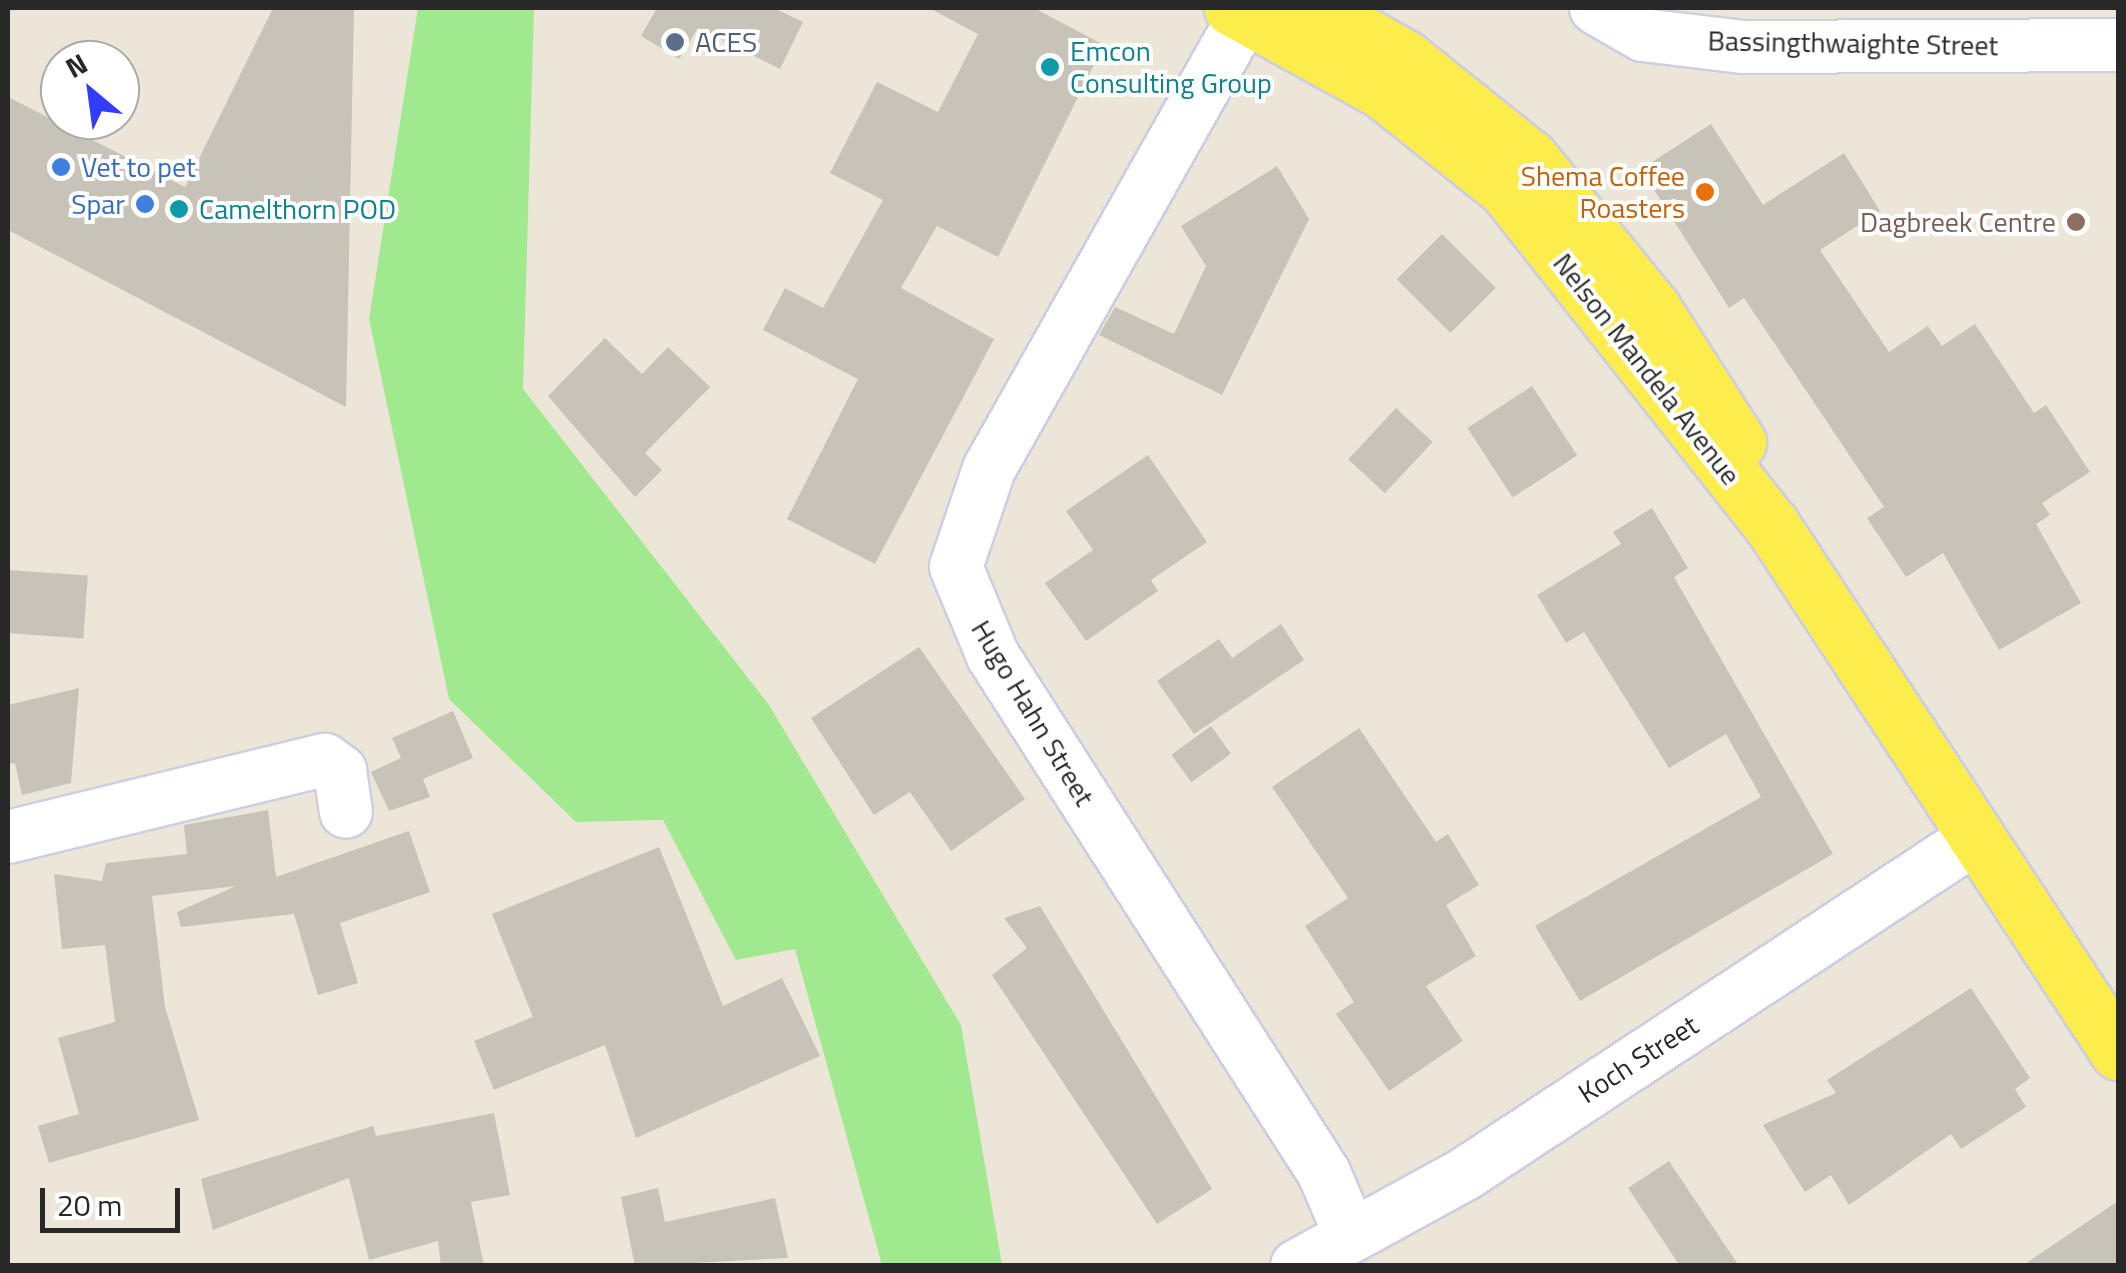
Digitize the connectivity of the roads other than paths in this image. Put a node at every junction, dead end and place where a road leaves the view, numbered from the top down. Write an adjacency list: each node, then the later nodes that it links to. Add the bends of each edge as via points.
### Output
1 (1317, 8): 6 (main road, Nelson Mandela Avenue, via 1405,58 1530,158 1653,309 1734,432)
2 (1596, 8): 4 (street, Bassingthwaighte Street, via 1644,35 1744,47)
3 (1242, 10): 6 (main road, Nelson Mandela Avenue, via 1383,91 1506,189); 11 (street, Hugo Hahn Street, via 989,469 956,567 994,656 1324,1172)
4 (1988, 26): 5 (street, Bassingthwaighte Street)
5 (2118, 45)
6 (1771, 524): 9 (main road, Nelson Mandela Avenue)
7 (346, 812): 8 (street, via 340,772 324,760)
8 (8, 837)
9 (1972, 840): 10 (main road, Nelson Mandela Avenue); 11 (street, Koch Street, via 1465,1174)
10 (2118, 1052)
11 (1350, 1234): 12 (street, Koch Street)
12 (1297, 1266)

